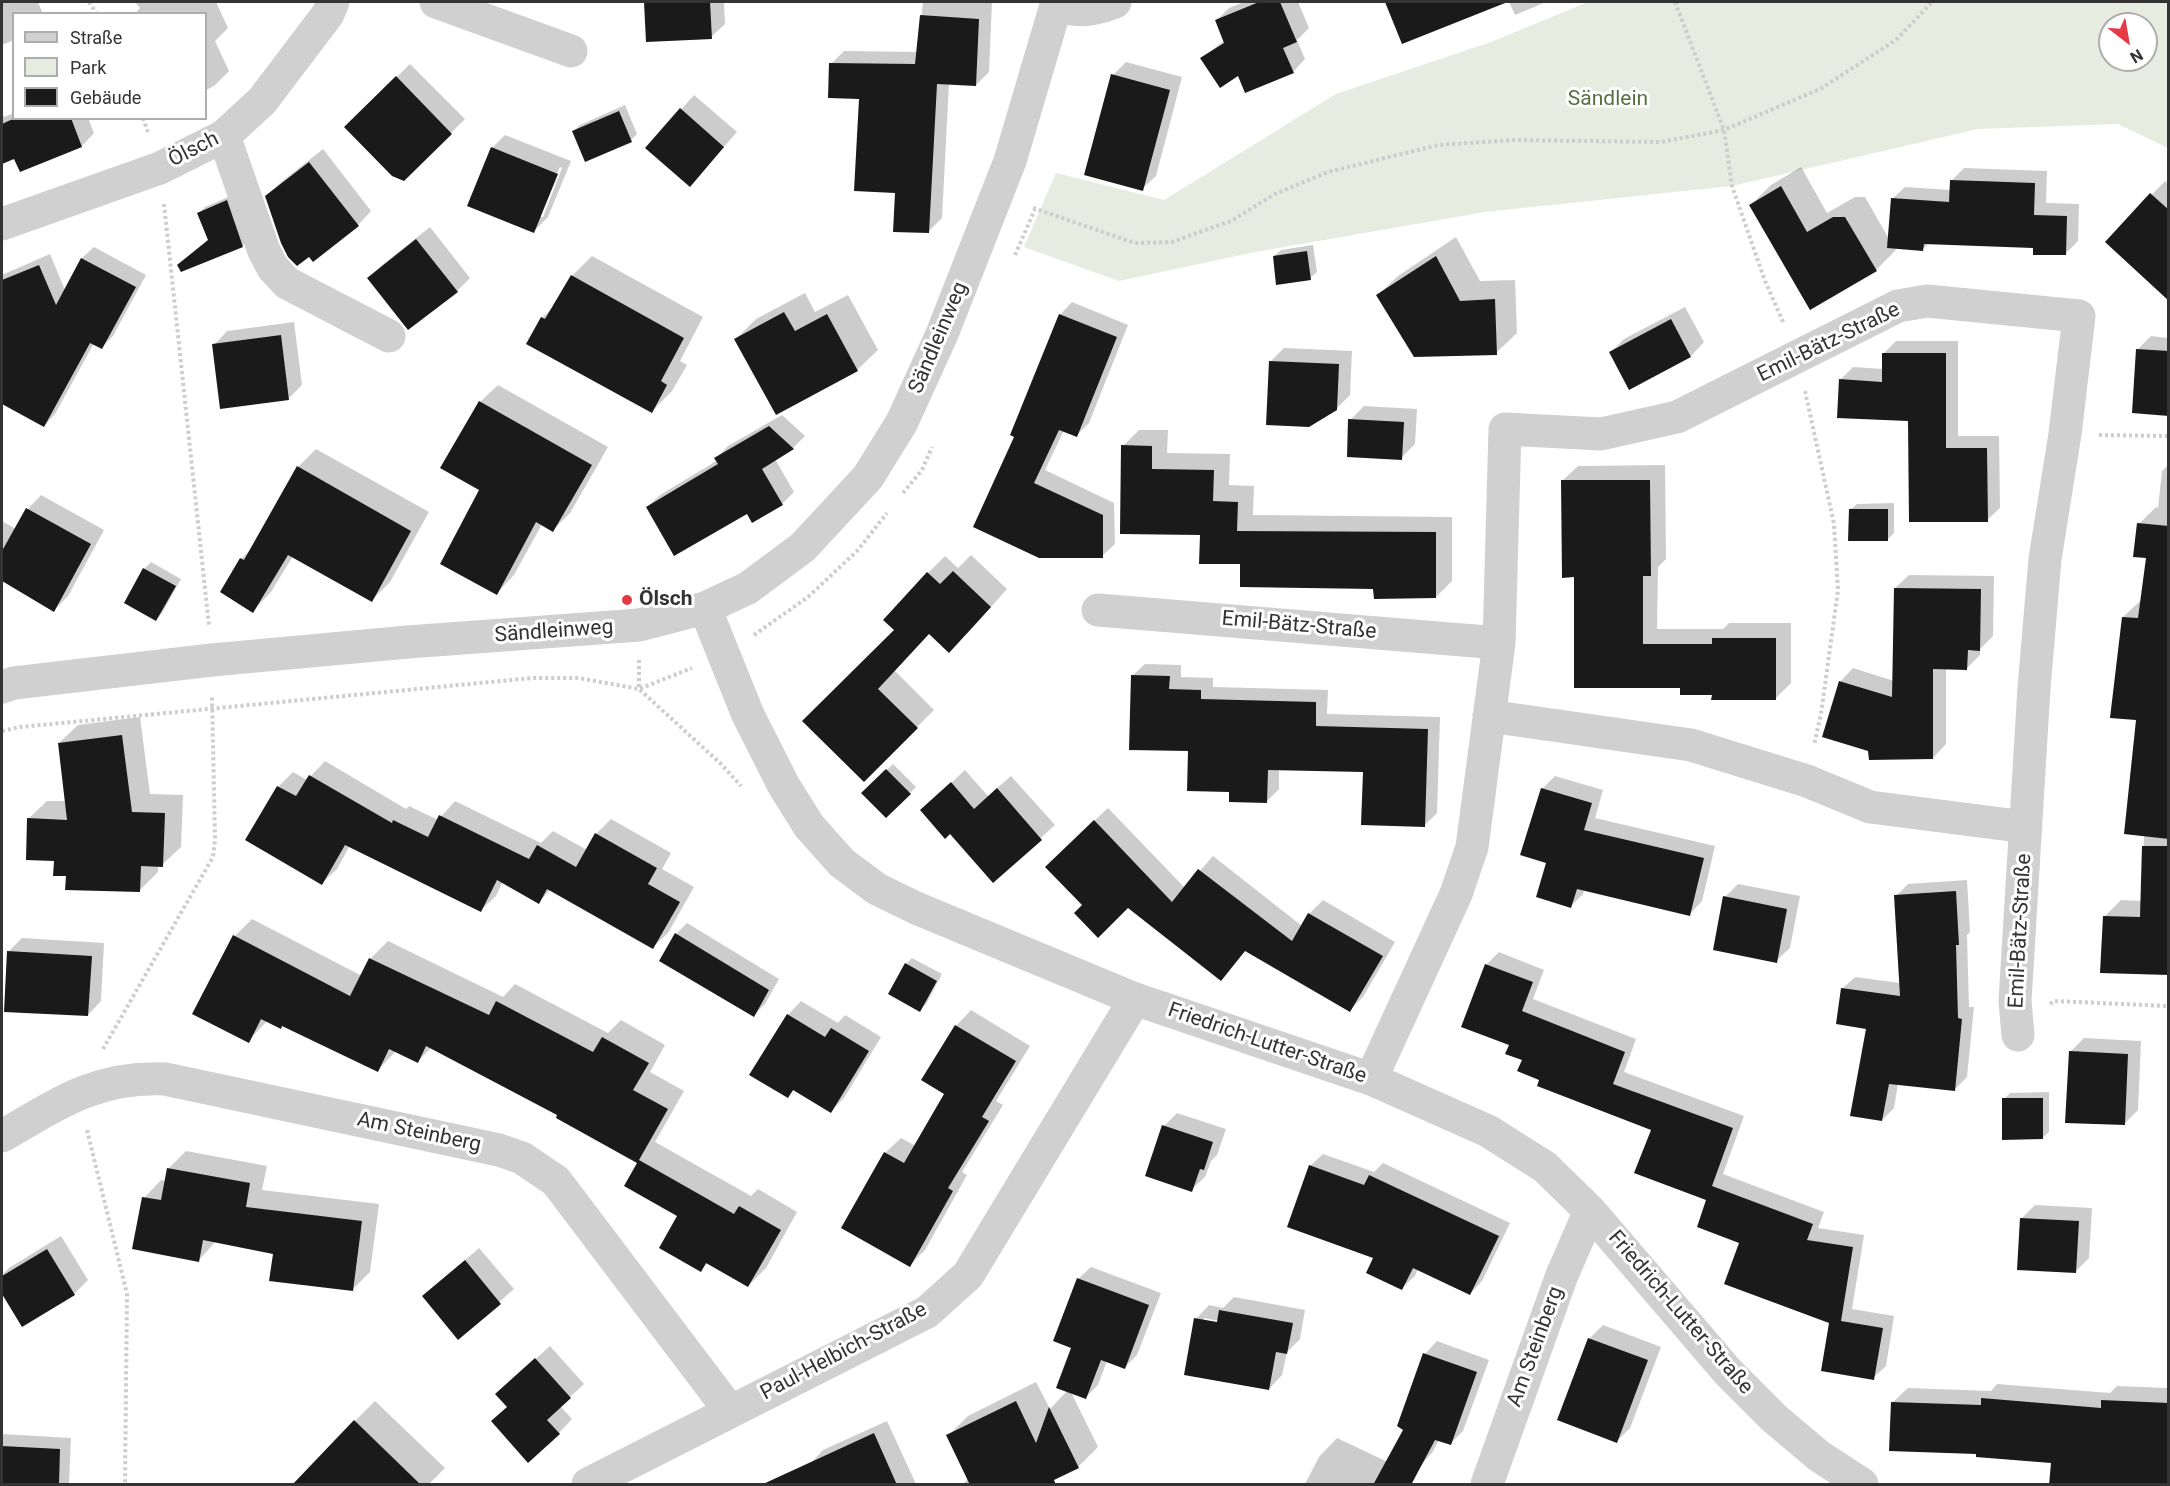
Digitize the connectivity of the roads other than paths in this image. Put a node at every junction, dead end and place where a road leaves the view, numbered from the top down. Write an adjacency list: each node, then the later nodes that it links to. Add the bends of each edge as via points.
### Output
1 (333, 2): 6 (street, Ölsch, via 262,101)
2 (436, 2): 5 (street)
3 (1115, 2): 4 (street, via 1077,11)
4 (1056, 4): 9 (street, Sändleinweg, via 1010,161 907,412 867,477 803,547 748,588)
5 (571, 51)
6 (224, 136): 7 (street, Ölsch, via 160,168); 8 (street, via 273,268 287,283)
7 (2, 224)
8 (389, 336)
9 (705, 608): 12 (street, Sändleinweg, via 639,625 213,660); 15 (street, Friedrich-Lutter-Straße, via 748,715 784,786 809,826 842,863 877,889 915,908)
10 (1098, 610): 11 (street, Emil-Bätz-Straße)
11 (1499, 643): 13 (street, Emil-Bätz-Straße); 14 (street, Emil-Bätz-Straße, via 1505,429 1601,434 1677,417 1898,306 1927,301 2079,316 2066,434 2045,559)
12 (2, 687)
13 (1488, 716): 14 (street, Emil-Bätz-Straße, via 1691,745 1807,781 1870,807); 17 (street, Emil-Bätz-Straße, via 1472,847 1456,894)
14 (2026, 827): 16 (street, Emil-Bätz-Straße, via 2015,1001)
15 (1135, 999): 17 (street, Friedrich-Lutter-Straße); 20 (street, Paul-Helbich-Straße, via 968,1275 927,1312)
16 (2018, 1035)
17 (1371, 1079): 19 (street, Friedrich-Lutter-Straße, via 1488,1131 1545,1167)
18 (2, 1136): 20 (street, Am Steinberg, via 78,1093 145,1078 165,1079 522,1158 556,1181)
19 (1590, 1211): 22 (street, Am Steinberg, via 1562,1275); 23 (street, Friedrich-Lutter-Straße, via 1728,1372 1774,1419)
20 (730, 1411): 21 (street, Paul-Helbich-Straße)
21 (588, 1485)
22 (1487, 1485)
23 (1862, 1485)

